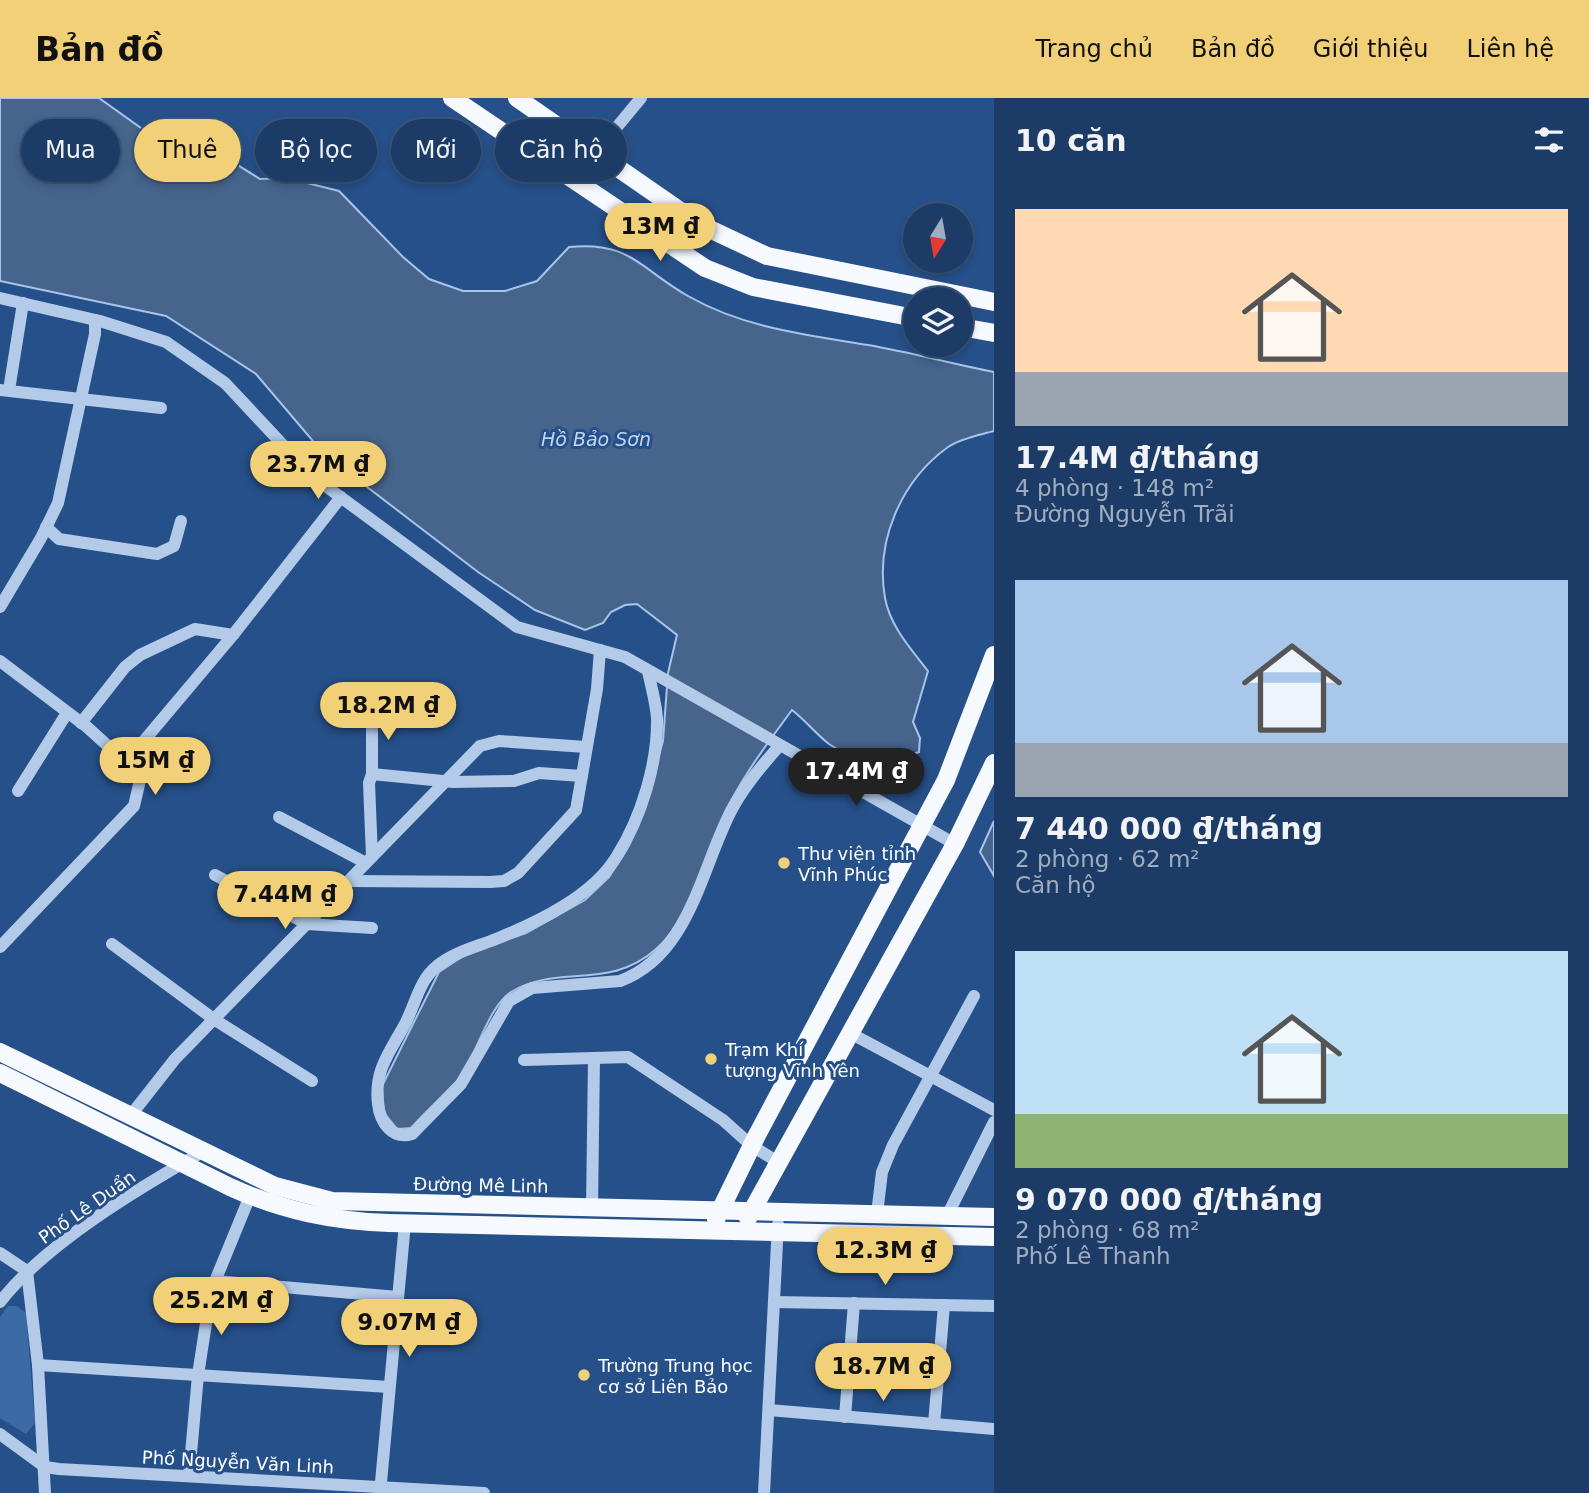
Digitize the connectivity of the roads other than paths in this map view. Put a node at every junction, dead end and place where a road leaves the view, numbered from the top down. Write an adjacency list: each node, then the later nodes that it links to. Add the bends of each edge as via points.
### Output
1 (452, 98): 6 (main road)
2 (517, 98): 4 (main road)
3 (641, 98): 5 (street)
4 (548, 119)
5 (623, 119)
6 (495, 127)
7 (627, 173): 10 (main road, via 699,224 766,256)
8 (576, 182): 12 (main road, via 679,252 731,279)
9 (0, 298): 11 (street)
10 (994, 302)
11 (23, 303): 13 (street); 16 (street)
12 (903, 316)
13 (95, 320): 17 (street); 19 (street, via 166,342 225,383 312,476)
14 (973, 329): 15 (main road)
15 (994, 333)
16 (5, 390): 17 (street)
17 (80, 400): 18 (street); 21 (street, via 58,503)
18 (161, 408)
19 (341, 497): 23 (street); 24 (street, via 517,627)
20 (181, 521): 21 (street, via 174,546 157,554 59,540)
21 (46, 527): 22 (street)
22 (0, 607)
23 (233, 635): 30 (street, via 195,629 140,654); 33 (street)
24 (600, 650): 27 (street, via 625,657); 32 (street)
25 (994, 655): 40 (main road, via 954,760)
26 (0, 661): 29 (street)
27 (652, 673): 31 (street); 31 (street, via 657,716 651,764 637,813 617,856 598,878 565,903 507,934 460,952 429,974 380,1069 378,1111 391,1131 412,1134 461,1084 509,1000 532,988 620,981 634,976 669,945 731,810)
28 (379, 706): 35 (street, via 372,728)
29 (68, 713): 30 (street); 38 (street)
30 (81, 723): 33 (street)
31 (777, 745): 40 (street)
32 (586, 747): 36 (street); 37 (street, via 499,741 480,746)
33 (126, 762): 48 (street, via 141,776 134,806)
34 (994, 763): 41 (main road)
35 (372, 774): 37 (street); 42 (street)
36 (582, 776): 37 (street, via 539,773 514,781); 44 (street, via 576,810 536,856 508,879)
37 (443, 782): 42 (street)
38 (18, 792)
39 (279, 817): 42 (street)
40 (923, 825): 41 (street); 61 (main road)
41 (955, 844): 51 (main road)
42 (369, 860): 44 (street)
43 (215, 875): 45 (street)
44 (349, 881): 45 (street)
45 (307, 924): 46 (street); 50 (street)
46 (372, 928)
47 (112, 944): 50 (street)
48 (0, 947)
49 (974, 996): 56 (street)
50 (215, 1020): 57 (street); 59 (street, via 175,1059)
51 (850, 1033): 56 (street); 63 (main road)
52 (0, 1052): 59 (main road, Đường Mê Linh)
53 (594, 1058): 54 (street); 61 (street, via 628,1056 723,1119); 66 (street)
54 (523, 1060)
55 (0, 1073): 64 (main road)
56 (932, 1077): 58 (street); 70 (street, via 882,1172)
57 (312, 1081)
58 (994, 1110)
59 (131, 1115): 62 (main road, Đường Mê Linh)
60 (994, 1122): 71 (street)
61 (752, 1146): 63 (street); 67 (main road)
62 (204, 1151): 64 (street, Phố Lê Duẩn); 66 (main road, Đường Mê Linh, via 275,1186 332,1201)
63 (778, 1162): 68 (main road)
64 (182, 1163): 65 (main road); 79 (street, Phố Lê Duẩn)
65 (250, 1196): 73 (main road, via 324,1219); 80 (street)
66 (592, 1208): 67 (main road, Đường Mê Linh)
67 (720, 1211): 68 (main road, Đường Mê Linh); 74 (main road)
68 (752, 1211): 69 (main road, Đường Mê Linh); 75 (main road)
69 (779, 1212): 70 (main road, Đường Mê Linh); 76 (street)
70 (877, 1214): 71 (main road, Đường Mê Linh)
71 (947, 1216): 72 (main road, Đường Mê Linh)
72 (994, 1217)
73 (405, 1223): 74 (main road); 81 (street)
74 (710, 1230): 75 (main road)
75 (742, 1231): 76 (main road)
76 (778, 1232): 77 (main road); 83 (street)
77 (994, 1237)
78 (0, 1253): 79 (street)
79 (27, 1271): 82 (street, Phố Lê Duẩn); 87 (street)
80 (215, 1281): 81 (street); 88 (street)
81 (398, 1297): 89 (street)
82 (0, 1302)
83 (775, 1302): 84 (street); 90 (street)
84 (854, 1303): 85 (street); 91 (street)
85 (944, 1305): 86 (street); 92 (street)
86 (994, 1306)
87 (38, 1365): 88 (street); 95 (street)
88 (198, 1375): 89 (street); 96 (street)
89 (389, 1387): 98 (street)
90 (769, 1410): 91 (street); 100 (street)
91 (845, 1417): 92 (street)
92 (934, 1424): 93 (street)
93 (994, 1429)
94 (0, 1434): 95 (street)
95 (45, 1467): 96 (street, Phố Nguyễn Văn Linh); 97 (street)
96 (189, 1476): 98 (street, Phố Nguyễn Văn Linh)
97 (43, 1490)
98 (380, 1490): 99 (street, Phố Nguyễn Văn Linh)
99 (484, 1493)
100 (764, 1493)

